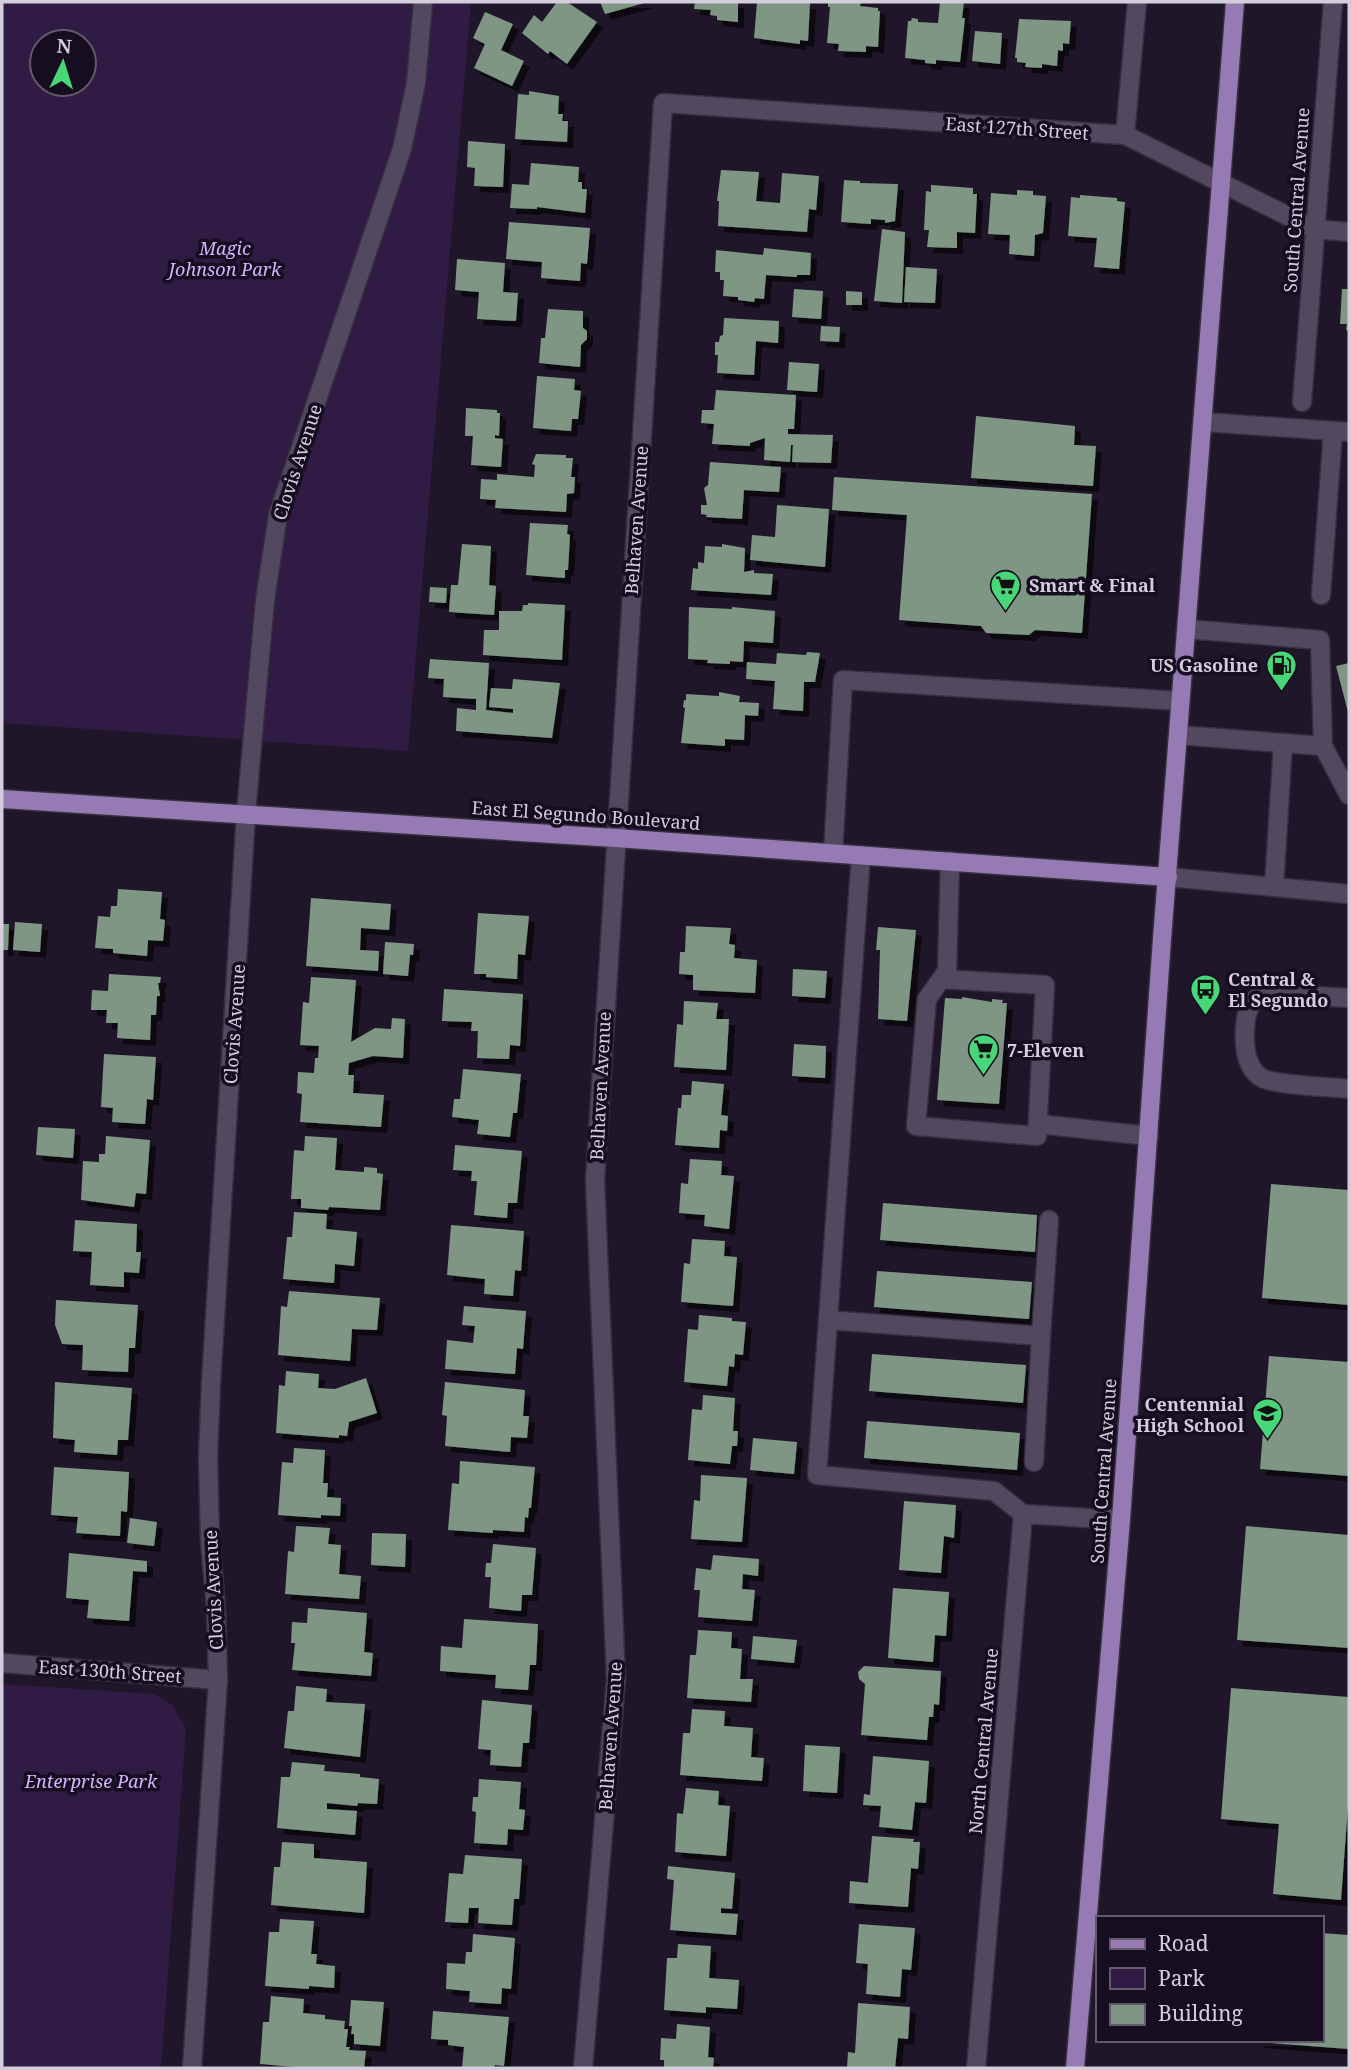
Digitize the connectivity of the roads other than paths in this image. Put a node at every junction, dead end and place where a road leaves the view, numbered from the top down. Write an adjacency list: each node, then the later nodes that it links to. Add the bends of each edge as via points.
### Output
1 (423, 2): 21 (street, Clovis Avenue, via 416,83 402,149 278,515 265,600)
2 (1137, 2): 6 (street)
3 (1235, 2): 7 (main road)
4 (1333, 2): 8 (street, South Central Avenue)
5 (663, 103): 6 (street, East 127th Street); 22 (street, Belhaven Avenue)
6 (1125, 135): 7 (street, East 127th Street)
7 (1220, 181): 8 (street, East 127th Street); 11 (main road)
8 (1314, 229): 9 (street, East 127th Street); 10 (street, South Central Avenue)
9 (1349, 232)
10 (1302, 402)
11 (1204, 422): 12 (street); 14 (main road)
12 (1341, 432): 13 (street)
13 (1321, 595)
14 (1186, 629): 15 (main road); 18 (street, via 1320,640)
15 (1180, 701): 16 (main road); 23 (street, via 843,680)
16 (1178, 735): 17 (street); 26 (main road)
17 (1283, 743): 18 (street); 27 (street)
18 (1323, 747): 19 (street)
19 (1349, 795)
20 (2, 799): 21 (main road, East El Segundo Boulevard)
21 (246, 813): 22 (main road, East El Segundo Boulevard); 41 (street, Clovis Avenue, via 208,1457)
22 (615, 838): 23 (main road, East El Segundo Boulevard); 43 (street, Belhaven Avenue, via 594,1180 616,1680)
23 (832, 853): 24 (main road, East El Segundo Boulevard)
24 (861, 855): 25 (main road, East El Segundo Boulevard); 35 (street)
25 (950, 861): 26 (main road, East El Segundo Boulevard); 29 (street, via 947,971)
26 (1168, 877): 27 (street); 33 (main road, South Central Avenue)
27 (1274, 887): 28 (street)
28 (1349, 894)
29 (941, 979): 32 (street, via 1045,985); 32 (street, via 927,999 916,1126 1037,1136)
30 (1349, 998): 31 (street, via 1258,996 1248,1009 1244,1040 1250,1065 1262,1078)
31 (1349, 1089)
32 (1038, 1124): 33 (street)
33 (1149, 1136): 39 (main road, South Central Avenue)
34 (1049, 1220): 36 (street)
35 (828, 1320): 36 (street); 38 (street, via 817,1475 994,1490)
36 (1041, 1336): 37 (street)
37 (1034, 1462)
38 (1023, 1514): 39 (street); 44 (street, North Central Avenue)
39 (1121, 1520): 45 (main road, South Central Avenue)
40 (2, 1663): 41 (street, East 130th Street)
41 (218, 1680): 42 (street, Clovis Avenue)
42 (192, 2068)
43 (583, 2068)
44 (976, 2068)
45 (1075, 2068)

